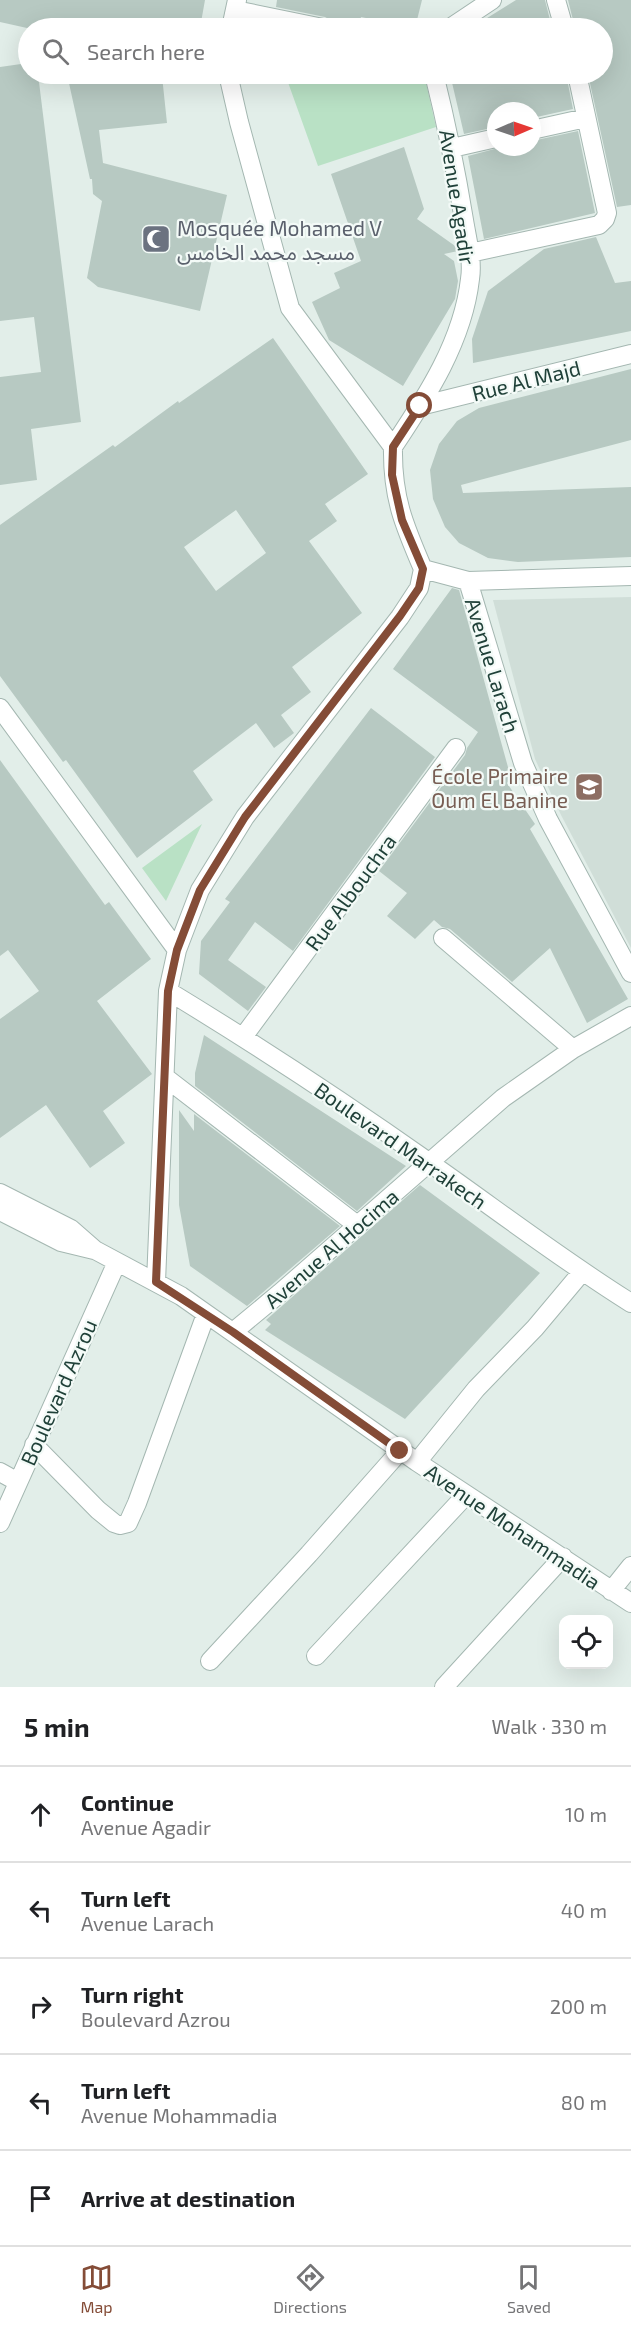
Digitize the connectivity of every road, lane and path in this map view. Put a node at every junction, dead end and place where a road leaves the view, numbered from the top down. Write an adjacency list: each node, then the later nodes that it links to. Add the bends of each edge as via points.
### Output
1 (492, 0): 5 (street)
2 (556, 0): 6 (street)
3 (236, 5): 4 (street)
4 (285, 18)
5 (465, 18)
6 (561, 18)
7 (230, 84): 17 (street, via 290,308)
8 (436, 84): 13 (street, Avenue Agadir)
9 (579, 84): 10 (street)
10 (586, 118): 11 (street); 14 (street, via 607,213 605,219 598,225)
11 (541, 128)
12 (487, 140): 13 (street)
13 (452, 148): 14 (street, Avenue Agadir)
14 (470, 253): 16 (street, Avenue Agadir, via 471,277 465,307 451,348)
15 (631, 354): 16 (street, Rue Al Majd)
16 (420, 406): 17 (street, Avenue Agadir)
17 (393, 447): 18 (street, via 392,475 402,520)
18 (423, 569): 20 (street); 24 (street, via 419,588 400,616 245,817 200,890)
19 (631, 576): 20 (street)
20 (468, 581): 25 (street, Avenue Larach, via 523,763 548,819)
21 (0, 708): 24 (street)
22 (456, 748): 28 (street, Rue Albouchra)
23 (442, 938): 29 (street)
24 (177, 950): 26 (street)
25 (631, 973)
26 (168, 991): 28 (street, Boulevard Marrakech); 30 (street)
27 (631, 1016): 29 (street, Avenue Al Hocima)
28 (243, 1037): 31 (street, Boulevard Marrakech)
29 (573, 1049): 31 (street, Avenue Al Hocima, via 503,1098)
30 (166, 1078): 34 (street); 38 (street)
31 (430, 1163): 34 (street, Avenue Al Hocima); 37 (street, Boulevard Marrakech)
32 (0, 1193): 35 (street, Avenue Mohammadia, via 71,1229)
33 (0, 1211): 35 (street, Avenue Mohammadia, via 61,1242)
34 (357, 1225): 41 (street, Avenue Al Hocima)
35 (95, 1250): 36 (street, Avenue Mohammadia)
36 (117, 1262): 38 (street, Avenue Mohammadia); 42 (street, Boulevard Azrou)
37 (582, 1272): 39 (street, Boulevard Marrakech); 44 (street, via 476,1389)
38 (156, 1282): 40 (street, Avenue Mohammadia)
39 (631, 1304)
40 (206, 1314): 41 (street, Avenue Mohammadia); 42 (street, via 128,1522 114,1523 98,1510)
41 (233, 1332): 43 (street, Avenue Mohammadia)
42 (34, 1445): 46 (street, Boulevard Azrou)
43 (400, 1451): 44 (street, Avenue Mohammadia); 54 (street)
44 (417, 1462): 47 (street, Avenue Mohammadia)
45 (0, 1472): 46 (street)
46 (18, 1482): 48 (street, Boulevard Azrou)
47 (466, 1495): 49 (street, Avenue Mohammadia); 53 (street)
48 (0, 1523)
49 (563, 1557): 51 (street, Avenue Mohammadia); 55 (street)
50 (631, 1566): 51 (street)
51 (611, 1591): 52 (street, Avenue Mohammadia)
52 (631, 1603)
53 (316, 1656)
54 (210, 1660)
55 (444, 1687)

